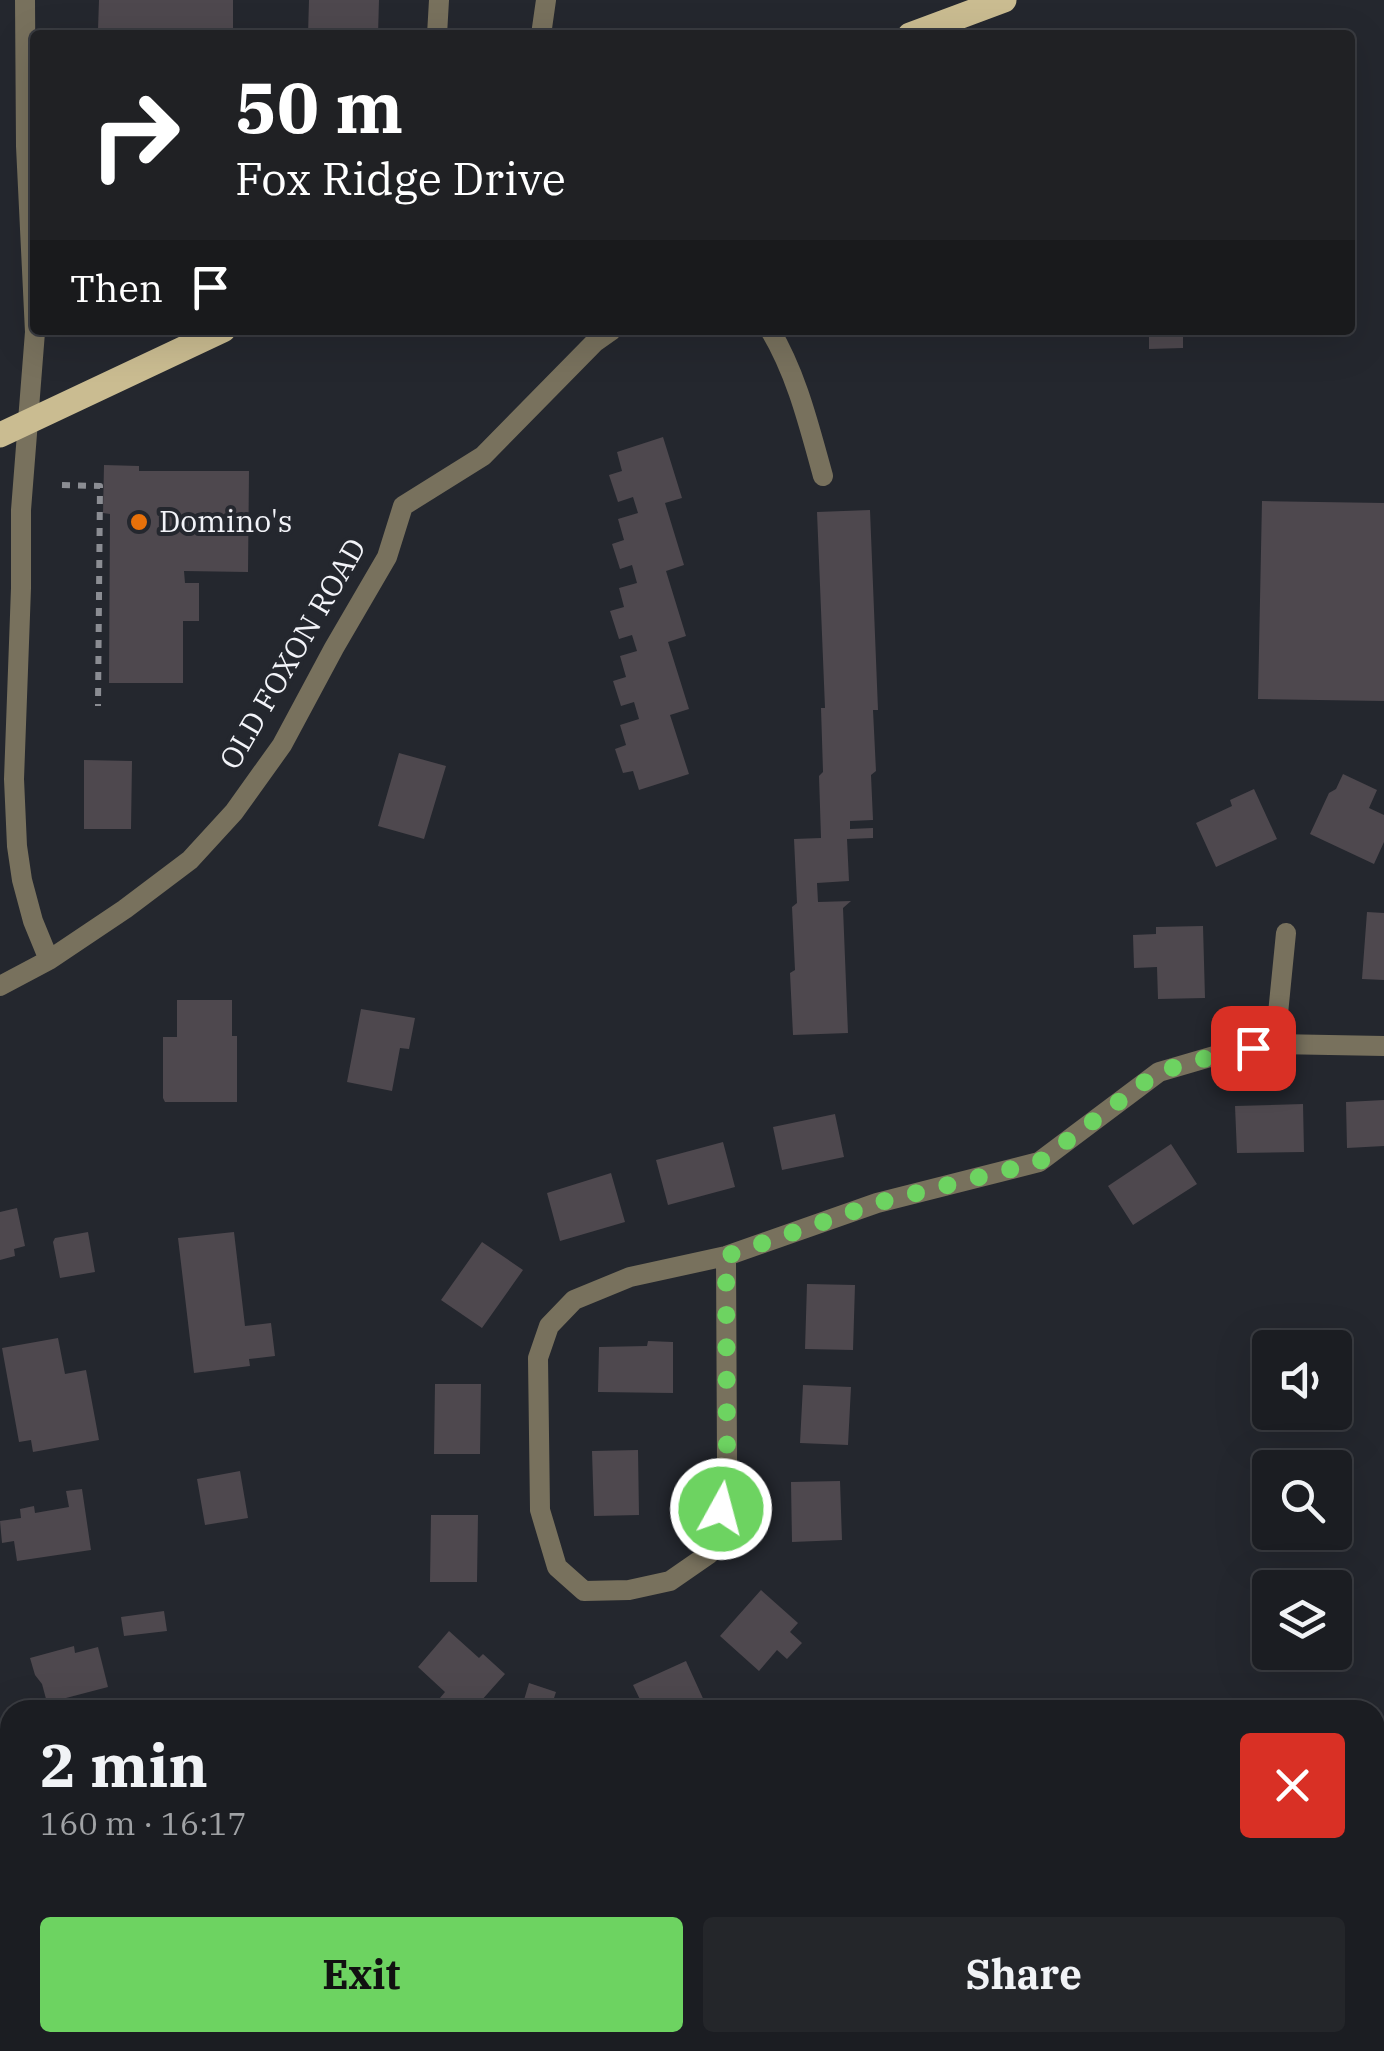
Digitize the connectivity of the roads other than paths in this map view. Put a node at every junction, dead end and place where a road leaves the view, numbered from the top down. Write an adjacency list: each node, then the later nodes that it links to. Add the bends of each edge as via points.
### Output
1 (25, 0): 8 (street)
2 (438, 0): 5 (street)
3 (546, 0): 6 (street)
4 (1004, 0): 7 (main road)
5 (436, 30)
6 (542, 30)
7 (923, 30)
8 (30, 229)
9 (35, 335): 13 (street)
10 (212, 335): 13 (main road)
11 (605, 335): 17 (street, OLD FOXON ROAD, via 483,456 403,506 387,558 282,746 234,812 190,860)
12 (773, 335): 15 (street, via 792,373)
13 (28, 422): 14 (main road); 17 (street, via 20,510 16,846 32,921)
14 (0, 435)
15 (823, 476)
16 (1286, 933): 19 (street)
17 (49, 960): 18 (street, OLD FOXON ROAD)
18 (0, 986)
19 (1275, 1044): 20 (street); 21 (street, via 1158,1072 1039,1162 877,1203)
20 (1384, 1046)
21 (726, 1256): 21 (street, via 727,1461 709,1554 670,1582 584,1592 558,1567 540,1510 538,1358 549,1326 574,1300 630,1277)

